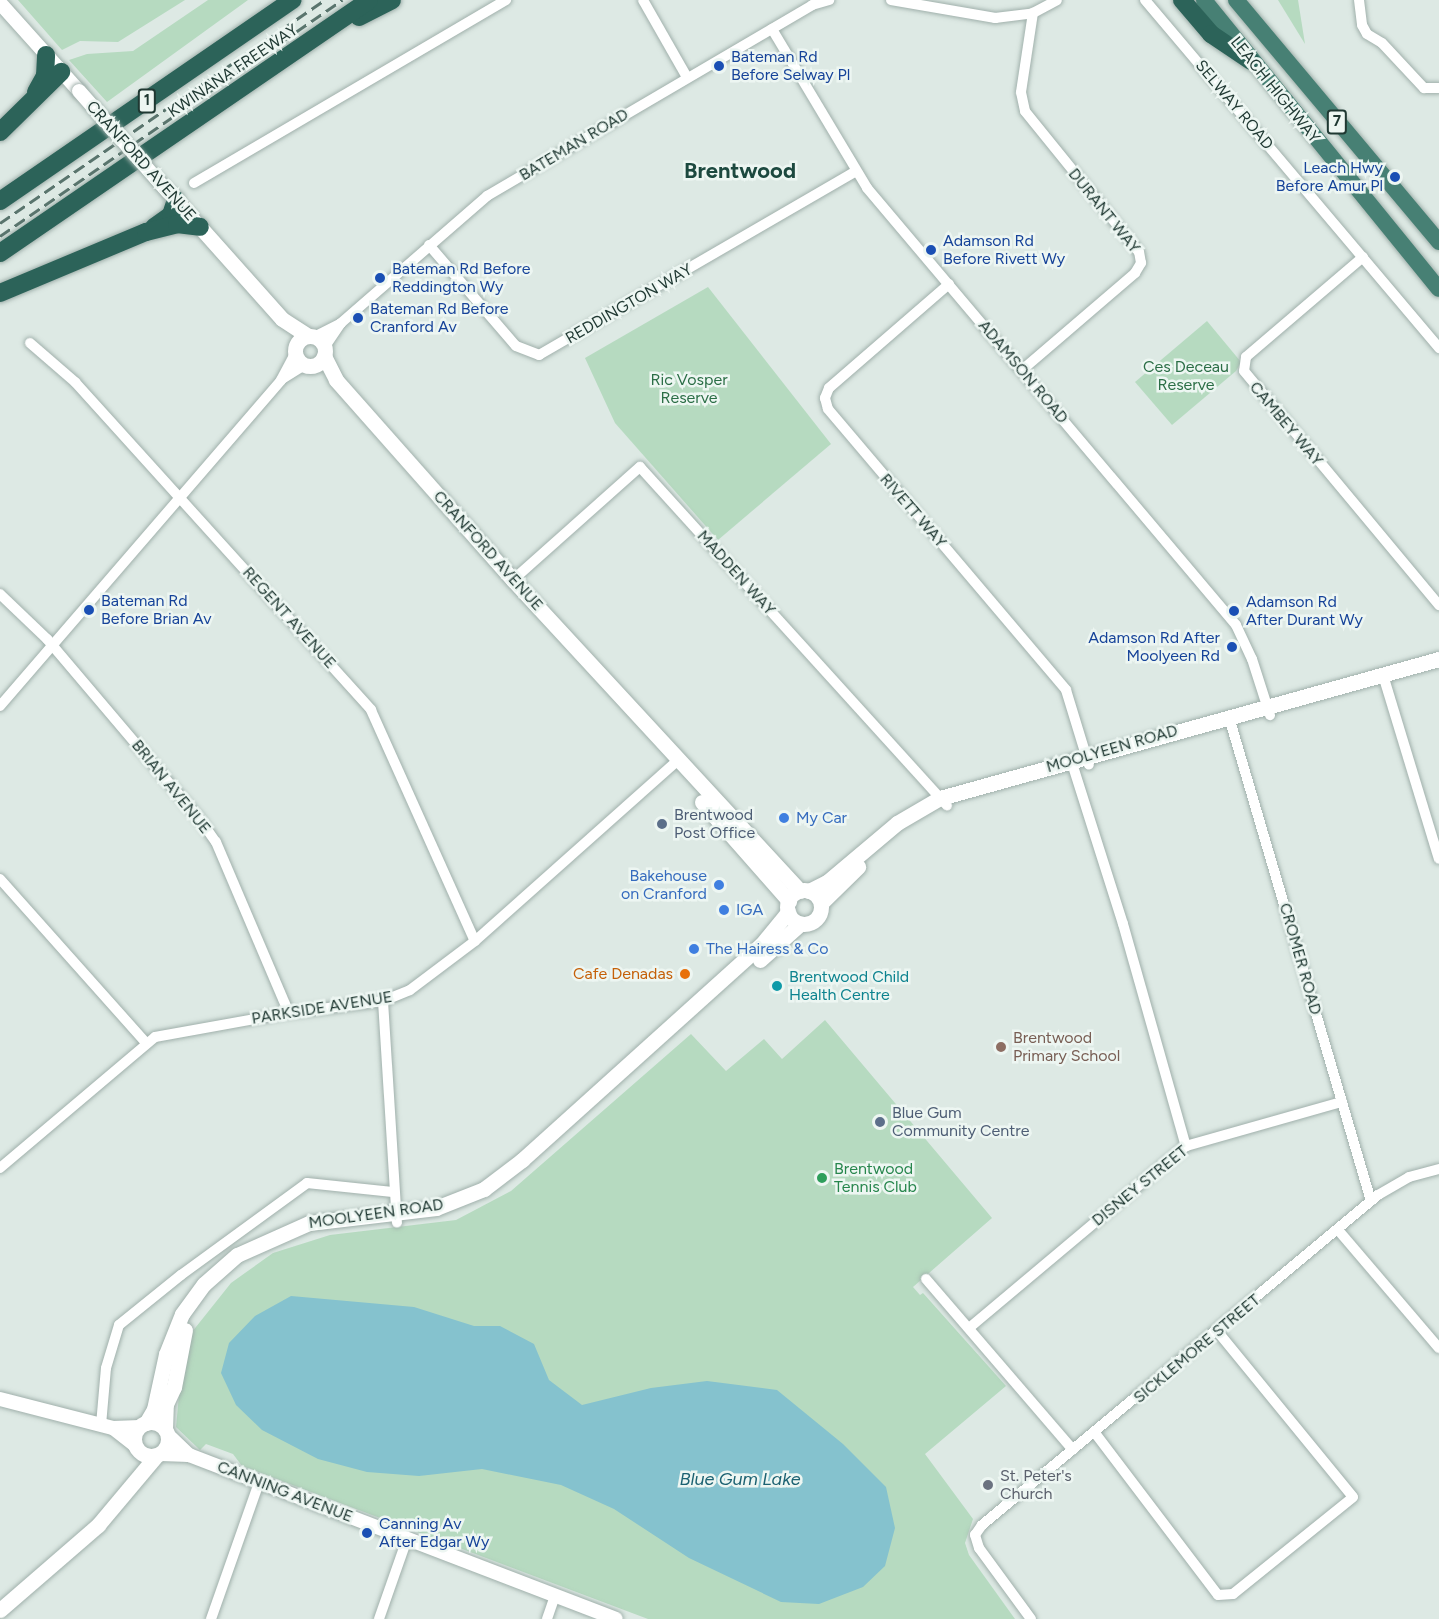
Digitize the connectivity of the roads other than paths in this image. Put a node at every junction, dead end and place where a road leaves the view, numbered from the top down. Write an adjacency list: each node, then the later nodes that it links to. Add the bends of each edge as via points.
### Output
1 (293, 0): 28 (highway, KWINANA FREEWAY / 1)
2 (369, 0): 17 (highway, KWINANA FREEWAY)
3 (392, 0): 17 (highway)
4 (506, 0): 26 (street)
5 (643, 0): 21 (street)
6 (829, 0): 16 (street, BATEMAN ROAD, via 812,5)
7 (891, 0): 15 (street, via 995,18)
8 (1057, 0): 15 (street)
9 (1145, 0): 34 (street, SELWAY ROAD)
10 (1182, 0): 19 (highway, via 1211,34)
11 (1204, 0): 19 (highway, LEACH HIGHWAY / 7)
12 (1236, 0): 31 (highway, LEACH HIGHWAY / 7)
13 (1359, 0): 22 (street, via 1362,25 1424,88)
14 (0, 3): 18 (street, CRANFORD AVENUE)
15 (1033, 12): 41 (street, DURANT WAY, via 1020,92 1025,111 1142,257 1135,273)
16 (772, 28): 21 (street, BATEMAN ROAD); 25 (street, ADAMSON ROAD)
17 (312, 41): 33 (highway, KWINANA FREEWAY)
18 (46, 55): 20 (street, CRANFORD AVENUE); 23 (highway, via 45,76)
19 (1251, 61): 36 (highway, LEACH HIGHWAY / 7)
20 (61, 72): 23 (highway); 27 (street, CRANFORD AVENUE, bridge)
21 (687, 77): 32 (street, BATEMAN ROAD, via 487,196)
22 (1439, 88)
23 (31, 102): 24 (highway)
24 (0, 132)
25 (855, 172): 32 (street, REDDINGTON WAY, via 539,356 516,346); 35 (street, ADAMSON ROAD)
26 (194, 183)
27 (172, 196): 29 (street, CRANFORD AVENUE); 30 (highway, via 171,215)
28 (0, 201)
29 (200, 227): 30 (highway, via 177,224); 40 (main road, CRANFORD AVENUE)
30 (146, 232): 37 (highway)
31 (1439, 242)
32 (429, 245): 40 (street, BATEMAN ROAD)
33 (0, 254)
34 (1363, 257): 39 (street, SELWAY ROAD); 45 (street, CAMBEY WAY, via 1246,357 1244,371)
35 (949, 284): 41 (street, ADAMSON ROAD); 53 (street, RIVETT WAY, via 829,388 825,398 828,409 1066,690)
36 (1437, 284)
37 (0, 293)
38 (30, 344): 42 (street, REGENT AVENUE, via 75,382)
39 (1439, 348)
40 (310, 351): 42 (street, BATEMAN ROAD); 43 (main road, CRANFORD AVENUE)
41 (1022, 370): 51 (street, ADAMSON ROAD, via 1236,625)
42 (180, 497): 46 (street, BATEMAN ROAD); 62 (street, REGENT AVENUE, via 371,710)
43 (513, 580): 54 (main road, CRANFORD AVENUE); 56 (street, MADDEN WAY, via 640,467)
44 (0, 594): 46 (street, BRIAN AVENUE)
45 (1439, 605)
46 (52, 645): 50 (street, BATEMAN ROAD); 64 (street, BRIAN AVENUE, via 216,842)
47 (1439, 659): 49 (main road, MOOLYEEN ROAD)
48 (1439, 668): 49 (main road, MOOLYEEN ROAD)
49 (1384, 679): 51 (main road, MOOLYEEN ROAD); 57 (street)
50 (0, 706)
51 (1268, 711): 52 (main road, MOOLYEEN ROAD)
52 (1231, 721): 53 (main road, MOOLYEEN ROAD); 66 (street, CROMER ROAD)
53 (1088, 760): 55 (main road, MOOLYEEN ROAD)
54 (675, 763): 59 (main road, CRANFORD AVENUE); 62 (street, PARKSIDE AVENUE)
55 (1072, 765): 56 (main road, MOOLYEEN ROAD); 67 (street)
56 (944, 802): 59 (main road, MOOLYEEN ROAD, via 897,823 827,882); 60 (main road, MOOLYEEN ROAD, via 906,828)
57 (1439, 859)
58 (0, 879): 65 (street)
59 (796, 899): 60 (main road); 61 (main road); 72 (main road, MOOLYEEN ROAD, via 762,945 500,1179 452,1204)
60 (821, 903): 61 (main road, MOOLYEEN ROAD, via 816,919)
61 (800, 924): 72 (main road, MOOLYEEN ROAD, via 505,1185 448,1214)
62 (475, 941): 63 (street, PARKSIDE AVENUE, via 410,990)
63 (383, 1001): 64 (street, PARKSIDE AVENUE); 70 (street)
64 (289, 1013): 65 (street, PARKSIDE AVENUE, via 168,1033)
65 (145, 1042): 68 (street, PARKSIDE AVENUE)
66 (1342, 1102): 67 (street, DISNEY STREET); 71 (street, CROMER ROAD)
67 (1186, 1146): 75 (street, DISNEY STREET)
68 (0, 1168)
69 (1439, 1169): 71 (street, SICKLEMORE STREET, via 1409,1177)
70 (393, 1192): 72 (street); 80 (street, via 307,1183 119,1325 106,1368)
71 (1371, 1201): 73 (street, SICKLEMORE STREET)
72 (396, 1218): 79 (main road, MOOLYEEN ROAD, via 290,1228 228,1263 204,1284 182,1314 166,1354 154,1409); 81 (main road, MOOLYEEN ROAD, via 282,1239 214,1287 196,1308 181,1336 174,1387 166,1404)
73 (1339, 1231): 76 (street, SICKLEMORE STREET); 77 (street)
74 (926, 1279): 75 (street)
75 (969, 1328): 84 (street)
76 (1218, 1332): 82 (street, SICKLEMORE STREET); 82 (street, via 1358,1497 1233,1594 1218,1595)
77 (1439, 1348)
78 (0, 1399): 80 (street, CANNING AVENUE)
79 (142, 1425): 80 (street, CANNING AVENUE); 81 (main road, CANNING AVENUE, via 157,1423); 83 (main road)
80 (107, 1427): 83 (street, CANNING AVENUE)
81 (167, 1432): 85 (main road, via 168,1446); 86 (street, CANNING AVENUE)
82 (1095, 1433): 84 (street, SICKLEMORE STREET)
83 (136, 1447): 85 (main road, CANNING AVENUE); 87 (main road)
84 (1073, 1450): 96 (street, SICKLEMORE STREET, via 975,1535 979,1548)
85 (158, 1455): 86 (street, CANNING AVENUE); 87 (main road)
86 (189, 1455): 88 (street, CANNING AVENUE)
87 (135, 1478): 91 (main road, via 98,1525)
88 (259, 1483): 89 (street, CANNING AVENUE); 92 (street)
89 (407, 1539): 90 (street, CANNING AVENUE); 93 (street)
90 (555, 1596): 94 (street); 95 (street, CANNING AVENUE)
91 (0, 1610)
92 (211, 1619)
93 (379, 1619)
94 (547, 1619)
95 (616, 1619)
96 (1031, 1619)

